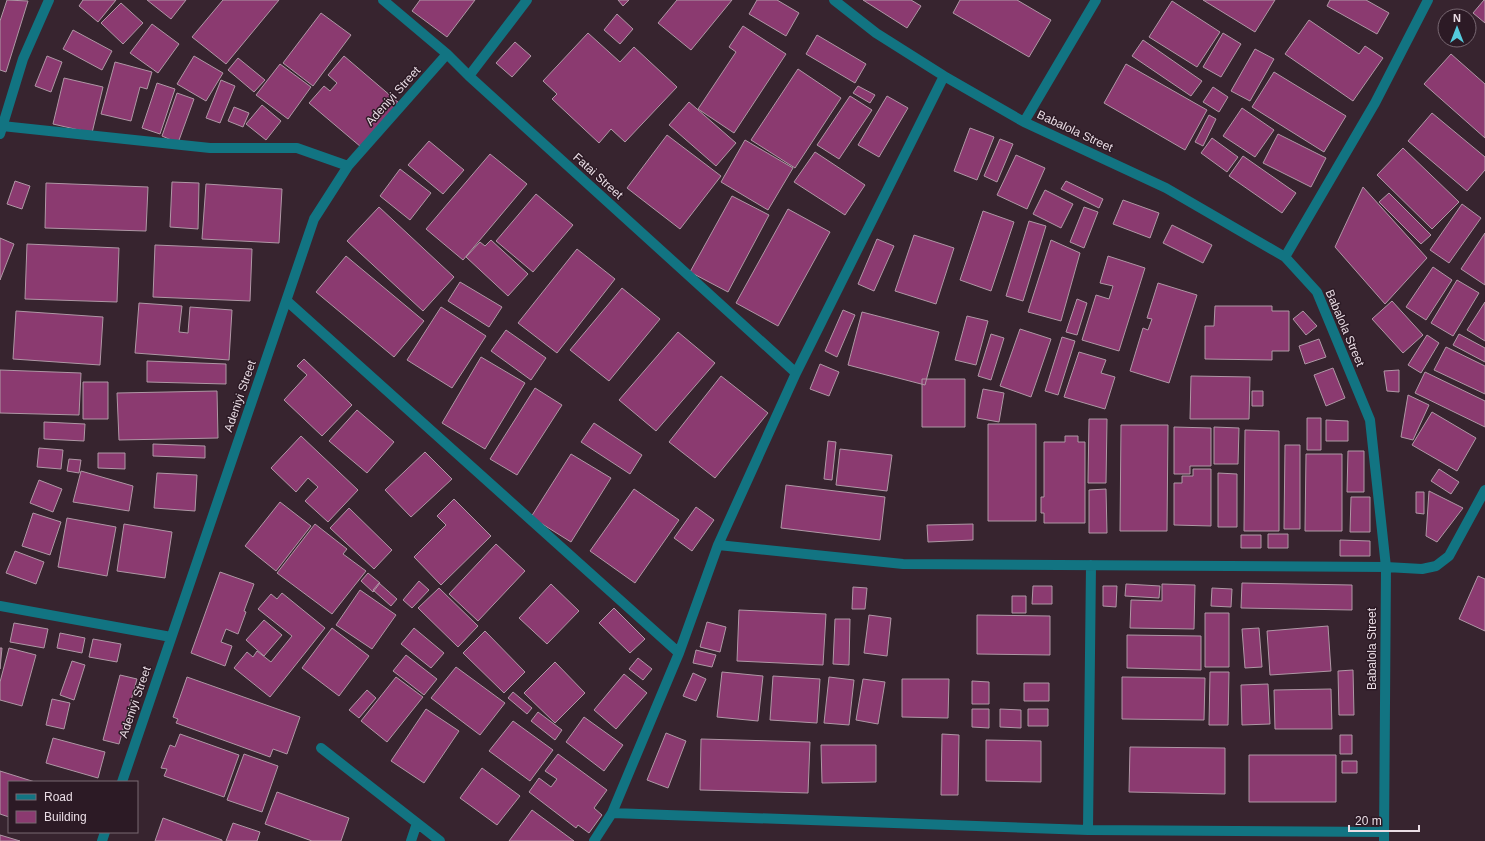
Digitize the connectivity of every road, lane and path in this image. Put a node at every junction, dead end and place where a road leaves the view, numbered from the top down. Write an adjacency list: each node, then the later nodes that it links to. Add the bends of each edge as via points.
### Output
1 (49, 0): 11 (street, via 23,59)
2 (383, 0): 7 (street, Fatai Street)
3 (527, 0): 8 (street)
4 (834, 0): 9 (street, Babalola Street, via 876,33)
5 (1096, 0): 10 (street)
6 (1428, 0): 13 (street, via 1375,103)
7 (447, 54): 8 (street, Fatai Street); 12 (street, Adeniyi Street)
8 (469, 76): 15 (street, Fatai Street)
9 (944, 76): 10 (street, Babalola Street); 15 (street)
10 (1024, 122): 13 (street, Babalola Street, via 1166,188)
11 (1, 130): 12 (street, via 210,148 297,148)
12 (348, 166): 14 (street, Adeniyi Street, via 314,219)
13 (1285, 257): 19 (street, Babalola Street, via 1317,292 1370,420)
14 (287, 301): 21 (street, Adeniyi Street); 22 (street)
15 (796, 373): 17 (street)
16 (1485, 490): 19 (street, via 1449,556 1436,566 1422,569)
17 (718, 545): 18 (street, via 903,564); 22 (street)
18 (1090, 566): 19 (street); 27 (street)
19 (1386, 567): 28 (street, Babalola Street)
20 (0, 606): 21 (street)
21 (171, 637): 24 (street, Adeniyi Street)
22 (679, 653): 25 (street)
23 (321, 748): 26 (street)
24 (122, 781)
25 (612, 813): 27 (street); 31 (street)
26 (418, 823): 29 (street); 30 (street)
27 (1088, 830): 28 (street)
28 (1384, 837)
29 (411, 841)
30 (440, 841)
31 (594, 841)

